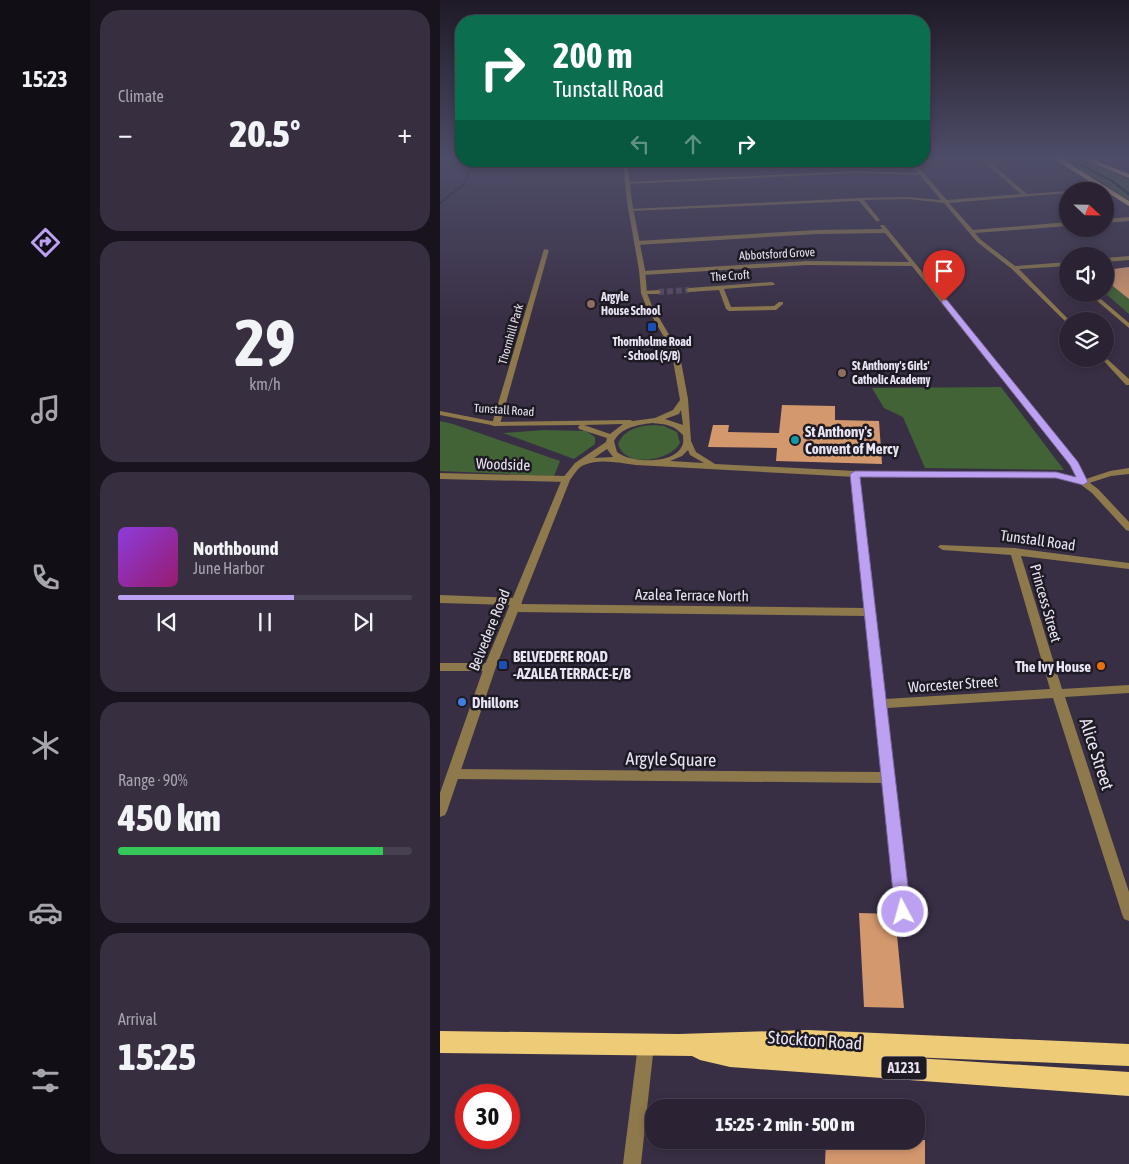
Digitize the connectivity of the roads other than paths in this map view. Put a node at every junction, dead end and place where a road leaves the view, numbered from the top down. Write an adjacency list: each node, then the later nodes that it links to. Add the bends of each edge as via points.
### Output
1 (631, 213): 9 (street)
2 (872, 213): 5 (street)
3 (956, 213): 8 (street)
4 (1129, 219): 6 (street)
5 (877, 220)
6 (1114, 220)
7 (1059, 225): 8 (street)
8 (972, 232): 15 (street)
9 (637, 243): 13 (street, via 884,229); 16 (street)
10 (546, 250): 32 (street, Thornhill Park)
11 (1129, 258): 12 (street)
12 (1114, 259)
13 (914, 264): 16 (street, Abbotsford Grove, via 807,263); 44 (street, via 1074,464)
14 (1058, 265): 15 (street)
15 (1014, 268): 24 (street)
16 (643, 273): 21 (street)
17 (772, 284): 18 (street, The Croft)
18 (721, 288): 19 (street, The Croft); 23 (street, via 729,309 776,308)
19 (689, 290)
20 (658, 292): 21 (street)
21 (644, 293): 28 (street, via 676,351)
22 (1101, 302): 25 (street)
23 (781, 303)
24 (1059, 313)
25 (1129, 326)
26 (1112, 367): 27 (street)
27 (1129, 383)
28 (684, 401): 30 (street, via 671,415); 34 (street)
29 (440, 413): 32 (street, Tunstall Road)
30 (652, 420): 31 (street); 34 (street, via 677,425)
31 (639, 422): 33 (street, Tunstall Road); 35 (street, Belvedere Road, via 623,428)
32 (496, 424): 33 (street, Tunstall Road)
33 (568, 424): 35 (street, Tunstall Road, via 594,430)
34 (688, 438): 37 (street, via 686,446 677,455); 39 (street, via 693,453 701,460)
35 (611, 440): 36 (street, via 614,454); 38 (street, Belvedere Road)
36 (624, 460): 37 (street); 38 (street, via 600,459)
37 (652, 463): 39 (street)
38 (578, 465): 43 (street, Belvedere Road)
39 (727, 468): 41 (street)
40 (1129, 471): 44 (street)
41 (855, 474): 44 (street, via 1056,475); 51 (street)
42 (440, 476): 43 (street, Woodside)
43 (566, 479): 50 (street, Belvedere Road)
44 (1083, 482): 45 (street)
45 (1129, 528)
46 (943, 547): 47 (street, Tunstall Road)
47 (1015, 551): 48 (street, Tunstall Road); 55 (street, Princess Street)
48 (1129, 566)
49 (440, 599): 50 (street, Azalea Terrace North)
50 (515, 605): 51 (street, Azalea Terrace North); 53 (street, Belvedere Road)
51 (870, 612): 56 (street)
52 (440, 667): 53 (street)
53 (490, 667): 57 (street, Belvedere Road)
54 (1129, 689): 55 (street, Worcester Street)
55 (1056, 692): 56 (street, Worcester Street); 61 (street, Alice Street)
56 (880, 704): 58 (street)
57 (453, 774): 58 (street, Argyle Square); 59 (street, Belvedere Road)
58 (888, 778): 60 (street)
59 (440, 811)
60 (903, 912)
61 (1129, 914)
62 (440, 1042): 63 (highway, Stockton Road / A1231)
63 (646, 1045): 64 (highway, Stockton Road / A1231); 67 (street)
64 (680, 1045): 65 (highway, Stockton Road / A1231, via 808,1041); 66 (highway, Stockton Road / A1231, via 730,1056)
65 (1129, 1055)
66 (1129, 1084)
67 (632, 1164)

